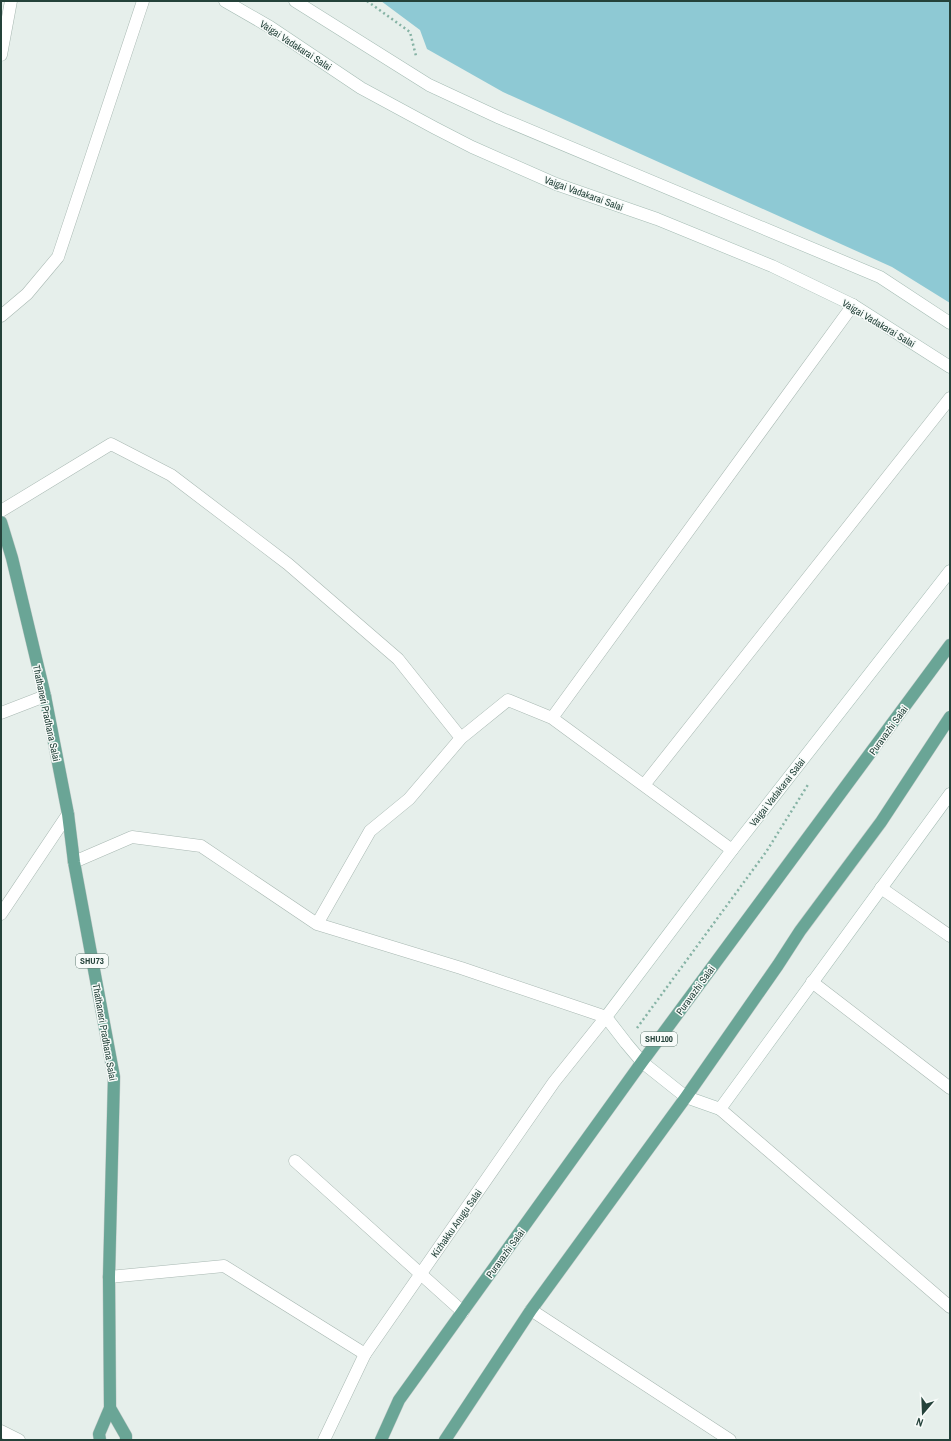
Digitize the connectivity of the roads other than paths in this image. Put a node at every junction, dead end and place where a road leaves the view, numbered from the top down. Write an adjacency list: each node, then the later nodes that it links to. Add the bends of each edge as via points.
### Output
1 (11, 1): 5 (street)
2 (143, 1): 7 (street, via 58,257 27,294)
3 (225, 1): 6 (street, Vaigai Vadakarai Salai, via 270,27 361,88 472,147 556,184 657,219 765,263)
4 (295, 1): 8 (street, via 429,84 500,118 880,277)
5 (1, 55)
6 (853, 305): 9 (street, Vaigai Vadakarai Salai); 18 (street)
7 (1, 316)
8 (950, 322)
9 (950, 367)
10 (950, 398): 20 (street)
11 (1, 511): 19 (street, via 111,444 171,475 288,564 398,659)
12 (1, 522): 15 (main road, Thathaneri Pradhana Salai / SHU73)
13 (950, 571): 23 (street, Vaigai Vadakarai Salai)
14 (950, 645): 31 (main road, Puravazhi Salai / SHU100)
15 (45, 696): 16 (street); 22 (main road, Thathaneri Pradhana Salai / SHU73)
16 (1, 714)
17 (950, 717): 33 (main road, via 881,822 800,931)
18 (552, 718): 19 (street, via 508,700); 20 (street)
19 (461, 738): 27 (street, via 409,799 370,831)
20 (644, 785): 23 (street)
21 (950, 794): 25 (street)
22 (68, 814): 24 (main road, Thathaneri Pradhana Salai / SHU73); 26 (street)
23 (732, 850): 30 (street, Vaigai Vadakarai Salai)
24 (74, 862): 27 (street, via 132,837 201,846); 37 (main road, Thathaneri Pradhana Salai / SHU73, via 114,1077)
25 (881, 888): 28 (street); 29 (street)
26 (1, 914)
27 (317, 924): 30 (street, via 461,968)
28 (950, 936)
29 (812, 982): 32 (street); 34 (street)
30 (606, 1017): 31 (street); 36 (street, Kizhakku Anugu Salai, via 554,1082)
31 (642, 1062): 33 (street); 40 (main road, Puravazhi Salai / SHU100)
32 (950, 1088)
33 (686, 1097): 34 (street); 39 (main road)
34 (720, 1109): 38 (street)
35 (295, 1160): 36 (street)
36 (421, 1273): 40 (street); 41 (street, Kizhakku Anugu Salai)
37 (108, 1277): 41 (street, via 224,1266); 42 (main road, Thathaneri Pradhana Salai / SHU73)
38 (950, 1306)
39 (531, 1310): 49 (main road); 50 (street)
40 (463, 1312): 48 (main road, Puravazhi Salai / SHU100, via 399,1400)
41 (365, 1354): 47 (street, Kizhakku Anugu Salai)
42 (110, 1408): 45 (main road, Thathaneri Pradhana Salai / SHU73); 46 (main road, Thathaneri Pradhana Salai / SHU73)
43 (1, 1431): 44 (street)
44 (19, 1440)
45 (100, 1440)
46 (126, 1440)
47 (324, 1440)
48 (381, 1440)
49 (445, 1440)
50 (730, 1440)

